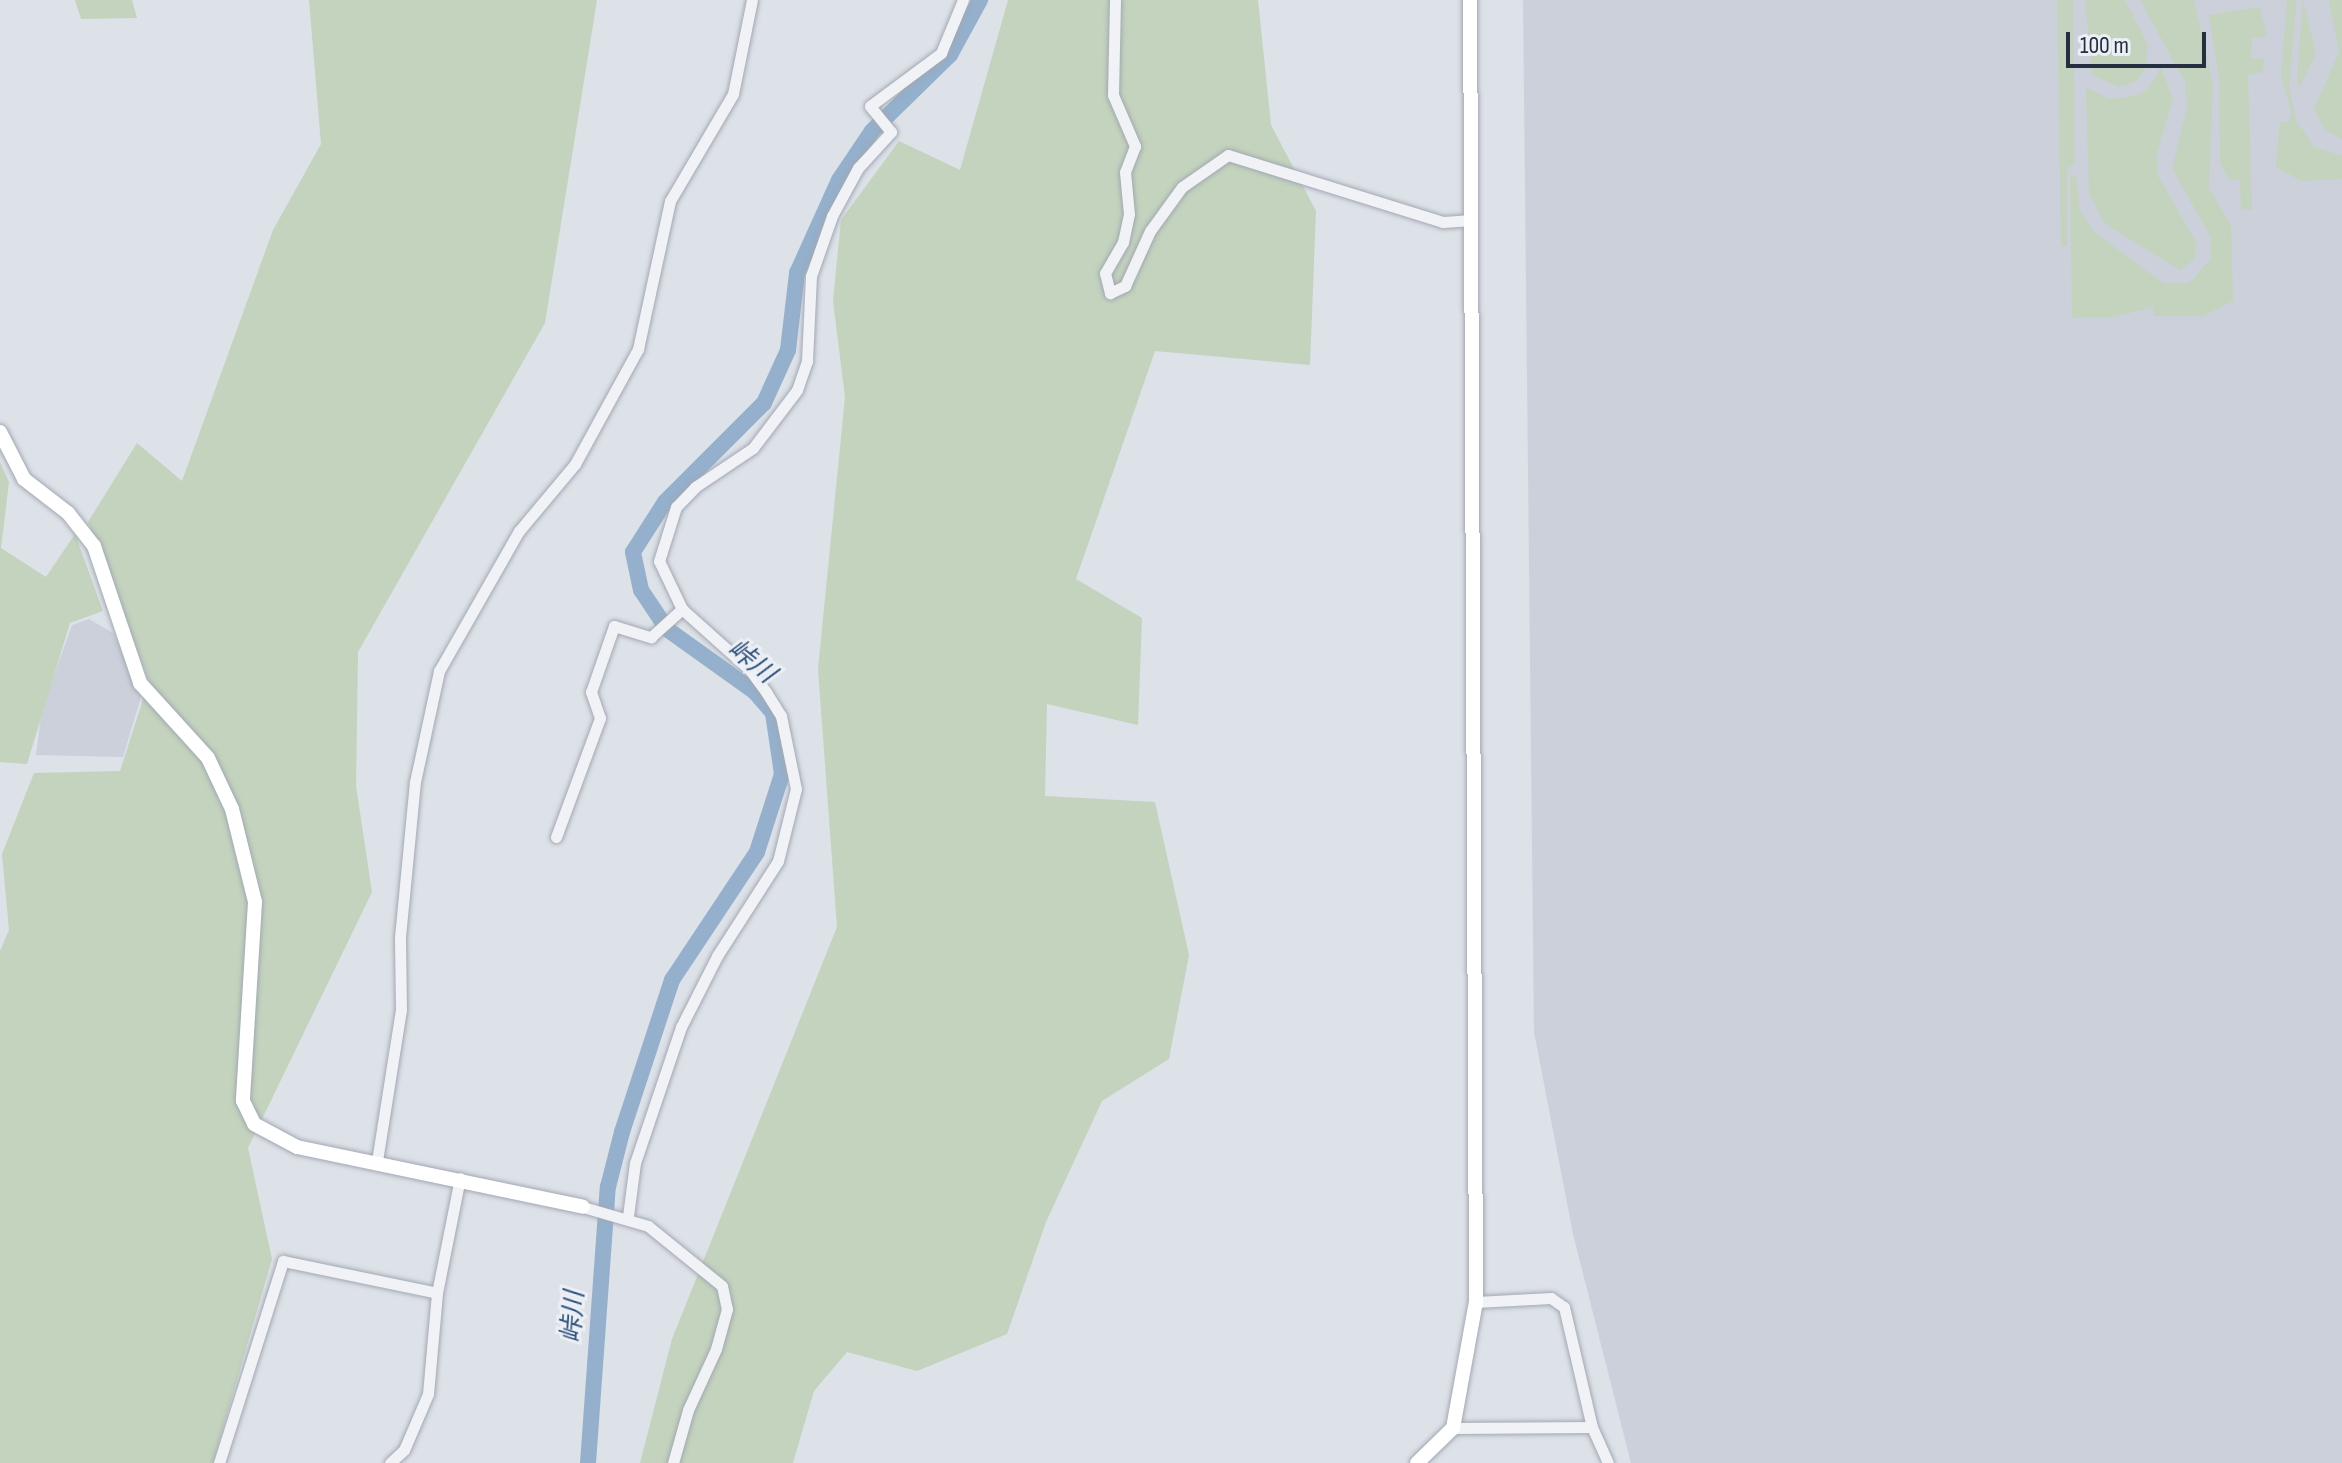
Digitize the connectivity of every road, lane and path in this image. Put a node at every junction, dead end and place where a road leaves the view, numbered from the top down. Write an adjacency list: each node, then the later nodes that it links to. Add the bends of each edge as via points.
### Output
1 (752, 0): 9 (street, via 733,94 670,201 638,349 575,464 519,531 439,671 413,796 400,937 401,1010)
2 (963, 0): 7 (street, via 941,53 870,106 891,132 858,168 832,216 811,276 807,361 797,390 753,448 676,507 659,561)
3 (1115, 0): 5 (street, via 1113,95 1135,146 1125,172 1129,214 1123,242 1105,273 1110,293 1125,286 1150,231 1182,187 1228,155 1443,222)
4 (1470, 0): 5 (street)
5 (1472, 220): 14 (street)
6 (0, 432): 9 (street, via 24,479 68,513 94,546 140,683 208,758 225,788 255,902 243,1101 254,1124 297,1147)
7 (682, 609): 8 (street, via 651,637 614,626 591,692 600,718); 12 (street, via 750,670 766,692 781,716 796,789 778,861 717,956 676,1040 635,1163)
8 (556, 837)
9 (377, 1161): 10 (street)
10 (460, 1178): 11 (street); 13 (street)
11 (583, 1207): 12 (street)
12 (628, 1216): 19 (street, via 674,1244 722,1286 727,1309)
13 (437, 1293): 17 (street, via 283,1261); 18 (street, via 428,1394 404,1450)
14 (1476, 1302): 15 (street, via 1551,1298 1564,1307); 16 (street)
15 (1592, 1427): 16 (street); 21 (street)
16 (1453, 1428): 20 (street)
17 (219, 1463)
18 (390, 1463)
19 (673, 1463)
20 (1417, 1463)
21 (1608, 1463)

